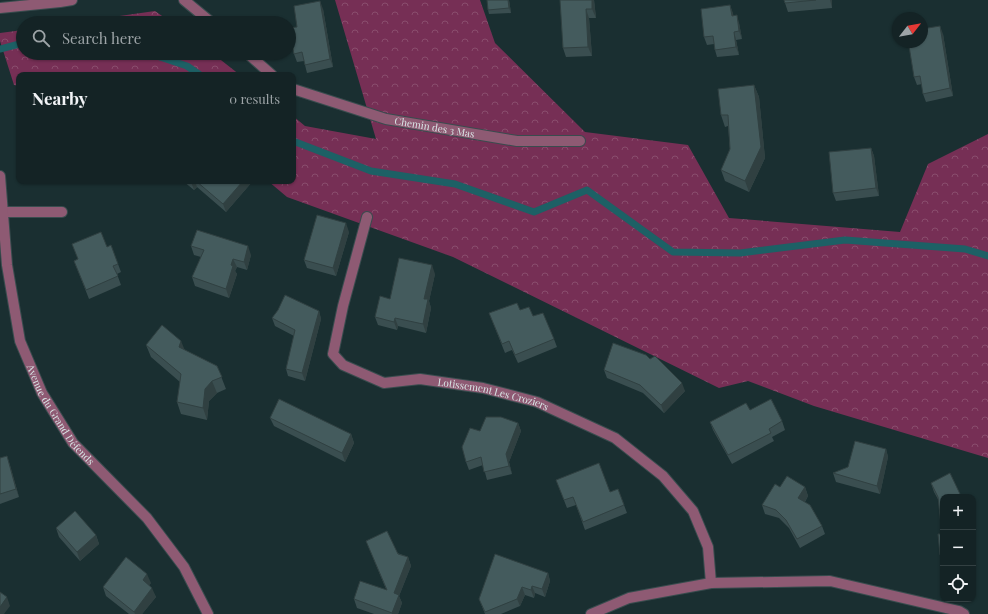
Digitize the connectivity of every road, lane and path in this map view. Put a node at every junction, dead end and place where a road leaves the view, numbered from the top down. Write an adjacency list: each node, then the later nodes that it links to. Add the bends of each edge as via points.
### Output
1 (72, 0): 3 (street)
2 (184, 0): 4 (street)
3 (0, 8)
4 (203, 16)
5 (255, 60): 6 (street)
6 (269, 72)
7 (296, 90): 8 (street, Chemin des 3 Mas, via 386,119 517,141)
8 (580, 141)
9 (0, 176): 10 (street, Avenue du Grand Défends)
10 (3, 212): 11 (street); 14 (street, Avenue du Grand Défends, via 7,265 20,341 42,393 73,443 147,518 184,567)
11 (62, 212)
12 (366, 217): 13 (street, Lotissement Les Croziers, via 333,354 343,365 384,383 420,379 483,388 537,402 615,438 663,476 693,512 708,547)
13 (711, 584): 15 (street, via 629,598); 16 (street, via 830,581)
14 (208, 614)
15 (591, 614)
16 (964, 614)

